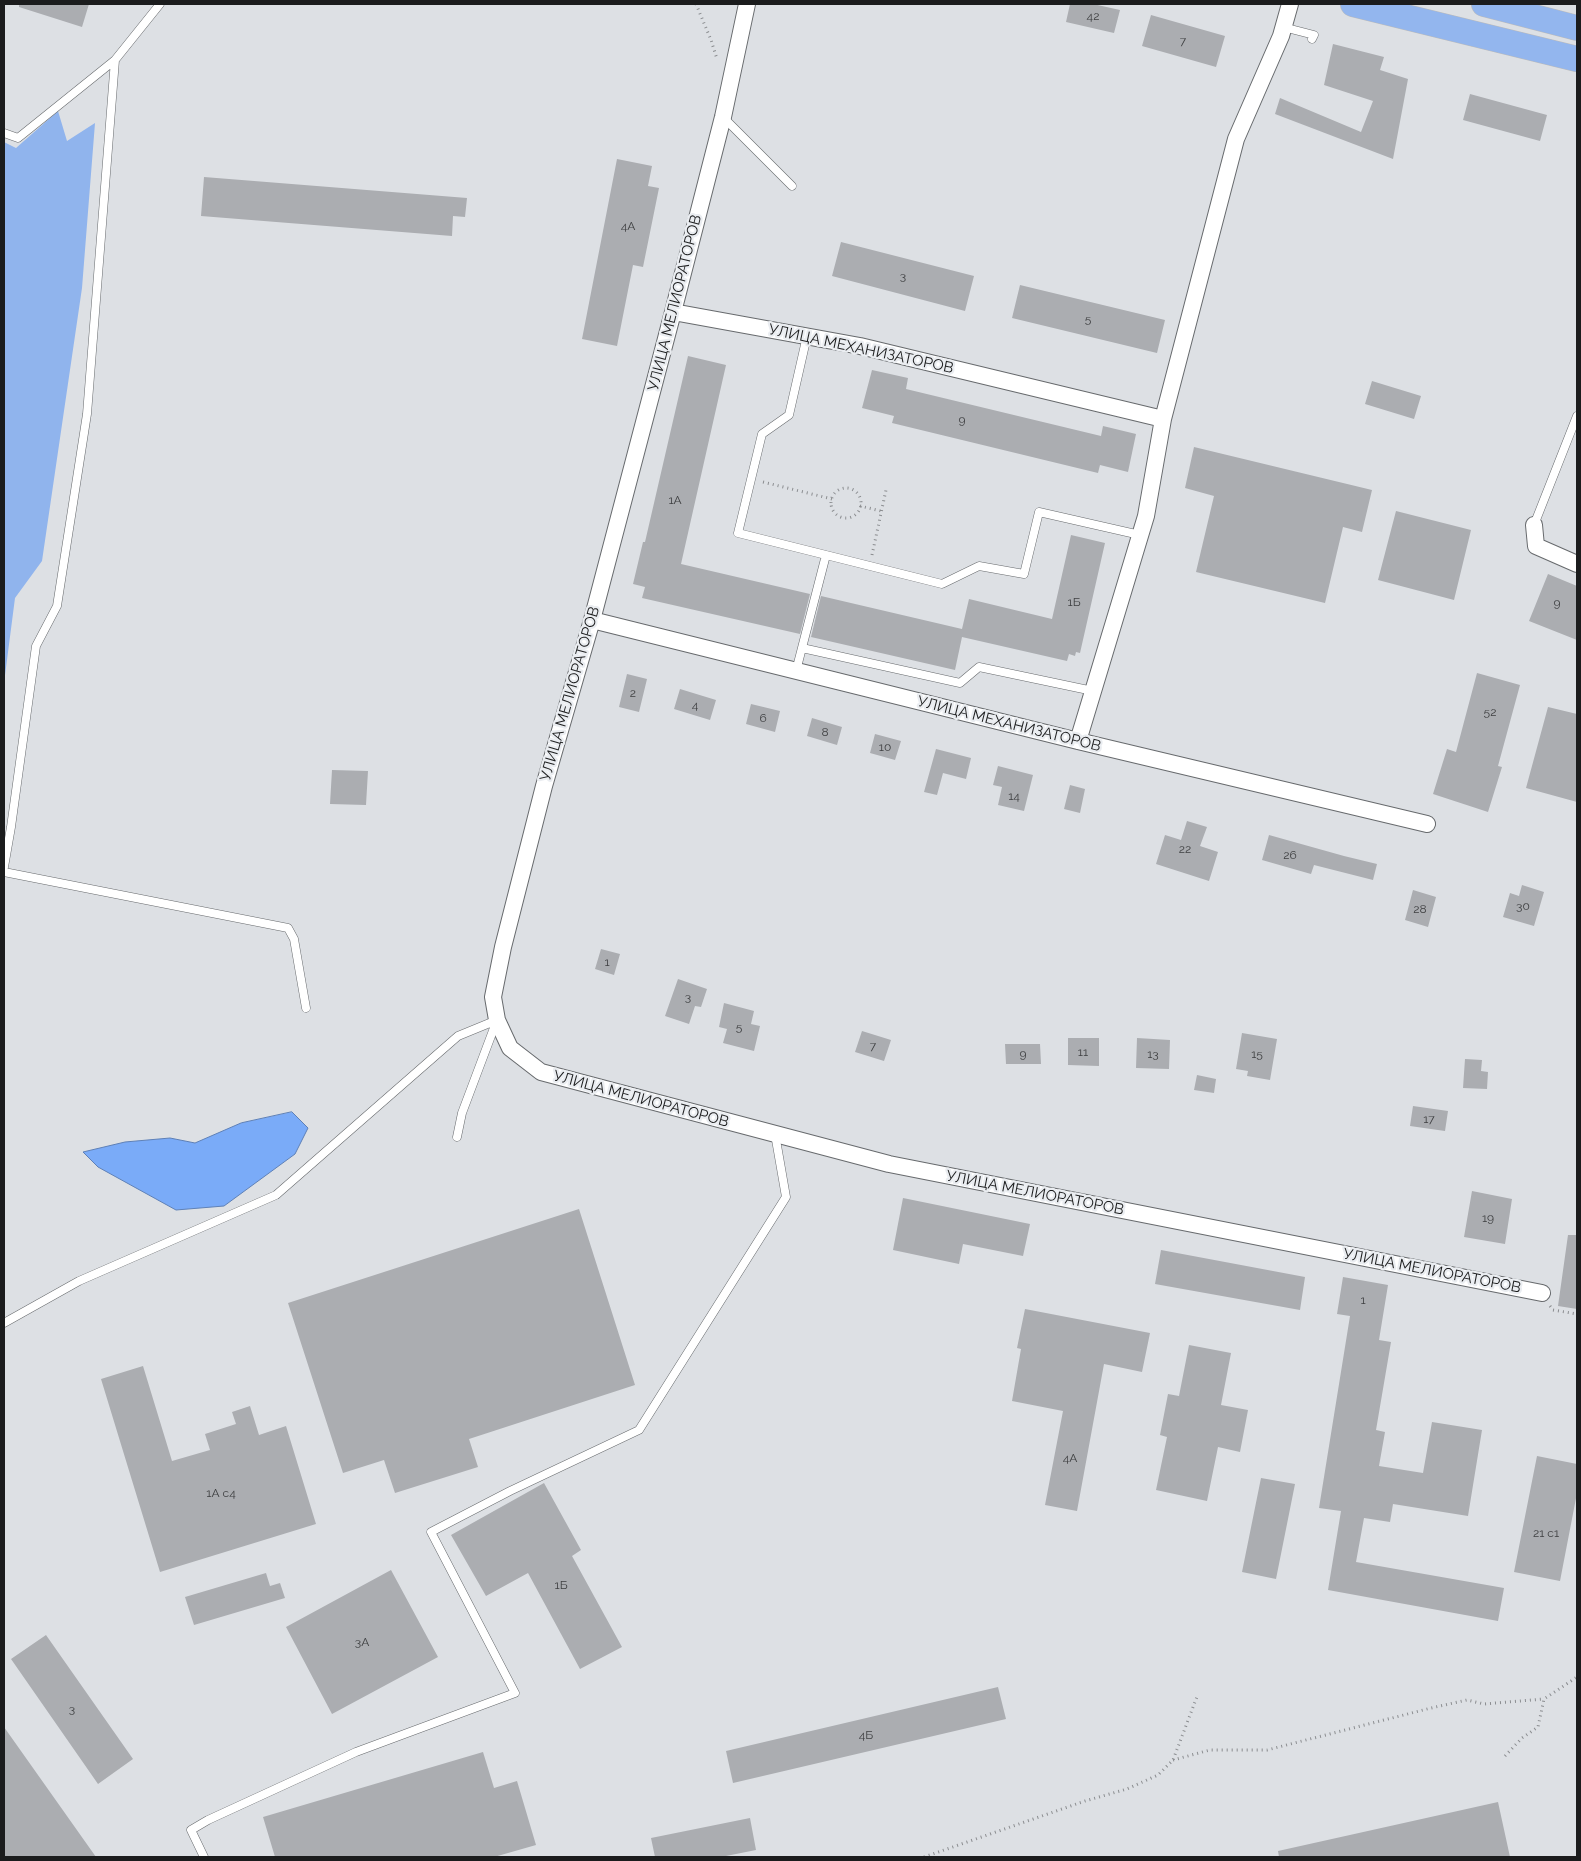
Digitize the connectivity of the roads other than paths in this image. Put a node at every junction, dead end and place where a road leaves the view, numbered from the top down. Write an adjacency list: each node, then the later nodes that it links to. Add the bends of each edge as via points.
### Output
1 (160, 4): 10 (lane)
2 (747, 4): 11 (street, УЛИЦА МЕЛИОРАТОРОВ)
3 (1290, 4): 6 (street)
4 (1354, 4): 9 (main road)
5 (1484, 4): 7 (main road)
6 (1283, 27): 8 (lane, via 1314,34); 17 (street, via 1236,139)
7 (1577, 28)
8 (1312, 39)
9 (1577, 59)
10 (115, 60): 12 (lane, via 18,138); 28 (lane, via 87,414 57,606 36,646)
11 (723, 118): 13 (lane); 14 (street, УЛИЦА МЕЛИОРАТОРОВ)
12 (4, 133)
13 (792, 186)
14 (673, 312): 15 (street, УЛИЦА МЕХАНИЗАТОРОВ); 22 (street, УЛИЦА МЕЛИОРАТОРОВ)
15 (807, 336): 17 (street, УЛИЦА МЕХАНИЗАТОРОВ); 20 (lane, via 789,415 762,434 738,533)
16 (1577, 416): 18 (lane)
17 (1163, 420): 19 (street)
18 (1534, 525): 21 (street, via 1536,546)
19 (1140, 535): 20 (lane, via 1039,512 1024,574 979,566 942,584); 25 (street)
20 (826, 555): 23 (lane)
21 (1577, 564)
22 (592, 620): 24 (street, УЛИЦА МЕХАНИЗАТОРОВ); 31 (street, УЛИЦА МЕЛИОРАТОРОВ, via 544,786 503,947 493,997)
23 (802, 648): 24 (lane); 25 (lane, via 960,683 979,667)
24 (796, 671): 26 (street, УЛИЦА МЕХАНИЗАТОРОВ)
25 (1093, 691): 26 (street)
26 (1078, 741): 27 (street, УЛИЦА МЕХАНИЗАТОРОВ)
27 (1427, 824)
28 (4, 868)
29 (4, 872): 30 (lane, via 288,928 294,939)
30 (306, 1008)
31 (497, 1020): 32 (street, УЛИЦА МЕЛИОРАТОРОВ, via 510,1048 541,1072); 33 (lane, via 462,1113); 35 (lane, via 458,1036 276,1195 79,1281)
32 (775, 1134): 34 (street, УЛИЦА МЕЛИОРАТОРОВ, via 889,1164); 36 (lane, via 786,1197 639,1430 431,1532 514,1693 356,1752 208,1820 191,1830)
33 (457, 1137)
34 (1542, 1292)
35 (4, 1323)
36 (204, 1857)

